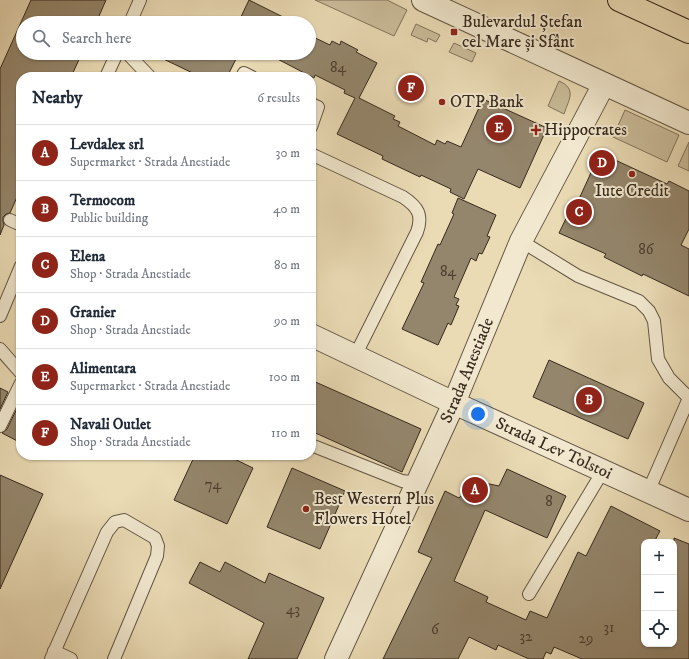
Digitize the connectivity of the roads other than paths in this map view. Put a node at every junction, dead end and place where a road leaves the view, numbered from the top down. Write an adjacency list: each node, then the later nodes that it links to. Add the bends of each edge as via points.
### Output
1 (140, 0): 4 (lane)
2 (422, 0): 10 (street)
3 (630, 2): 5 (main road)
4 (133, 16)
5 (689, 32)
6 (114, 60): 8 (lane)
7 (134, 60): 9 (lane)
8 (108, 72)
9 (145, 72)
10 (604, 84): 11 (street); 13 (street, Strada Anestiade)
11 (689, 124)
12 (316, 156): 18 (lane, via 414,204 420,223)
13 (521, 241): 21 (lane, via 578,276 639,301 649,311 654,322 658,359 669,378); 22 (street, Strada Anestiade)
14 (16, 278): 15 (lane)
15 (0, 316)
16 (316, 337): 18 (street, Strada Lev Tolstoi)
17 (0, 349): 19 (lane)
18 (355, 356): 22 (street, Strada Lev Tolstoi)
19 (16, 367)
20 (16, 393): 23 (lane)
21 (689, 398): 27 (lane)
22 (454, 403): 25 (street, Strada Lev Tolstoi); 26 (street, Strada Anestiade)
23 (0, 426)
24 (316, 447): 26 (lane, via 402,481)
25 (603, 471): 27 (street, Strada Lev Tolstoi); 29 (lane)
26 (418, 483): 33 (street, Strada Anestiade)
27 (648, 492): 28 (street, Strada Lev Tolstoi)
28 (689, 510)
29 (529, 594)
30 (53, 655): 31 (lane); 32 (lane, via 107,532 115,522 124,520 155,538 158,546 157,556)
31 (72, 659)
32 (114, 659)
33 (336, 659)

